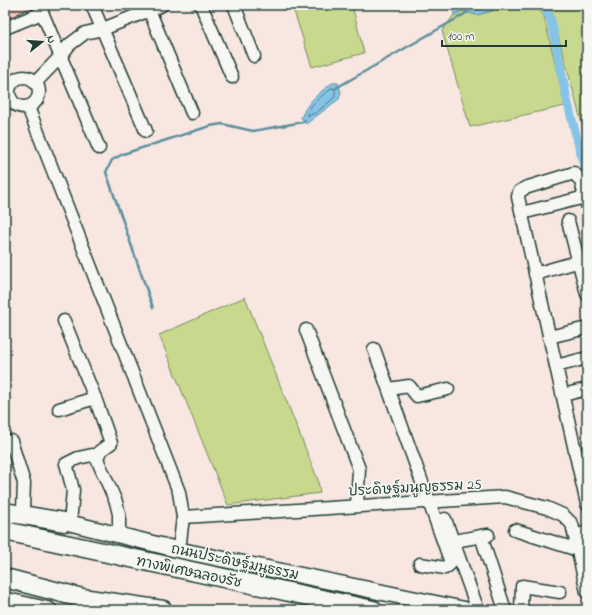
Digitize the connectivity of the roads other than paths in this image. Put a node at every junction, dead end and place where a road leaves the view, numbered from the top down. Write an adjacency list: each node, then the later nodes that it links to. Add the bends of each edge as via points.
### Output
1 (92, 5): 8 (street)
2 (162, 5): 5 (street)
3 (201, 5): 11 (street)
4 (234, 5): 10 (street)
5 (148, 8): 8 (street); 15 (street)
6 (41, 9): 7 (street); 9 (street)
7 (5, 28)
8 (103, 29): 9 (street, via 85,34 69,45); 16 (street)
9 (62, 56): 12 (street); 17 (street)
10 (254, 56)
11 (232, 77)
12 (35, 83): 13 (street, via 32,79 22,77 13,81); 14 (street, via 38,87 38,97)
13 (7, 90): 14 (street, via 14,103)
14 (28, 107): 46 (street, via 179,492)
15 (192, 114)
16 (146, 131)
17 (99, 148)
18 (586, 201): 19 (street); 19 (street, via 581,181 574,173 519,192)
19 (522, 213): 22 (street)
20 (568, 220): 21 (street)
21 (583, 260): 22 (street); 23 (street)
22 (535, 274): 27 (street)
23 (587, 294)
24 (64, 321): 35 (street)
25 (587, 328): 27 (street)
26 (306, 330): 43 (street, via 359,469)
27 (549, 337): 30 (street)
28 (374, 349): 31 (street)
29 (587, 358): 30 (street)
30 (556, 366): 34 (street)
31 (389, 389): 32 (street, via 409,386 417,396); 40 (street)
32 (448, 389)
33 (587, 389): 34 (street)
34 (563, 395): 38 (street)
35 (95, 398): 36 (street); 39 (street, via 111,444 100,450)
36 (59, 409)
37 (11, 441): 44 (street, via 24,483)
38 (582, 457): 42 (street)
39 (97, 459): 48 (street, via 92,455 84,456 67,465 72,490); 52 (street, via 117,508)
40 (429, 502): 43 (street, ประดิษฐ์มนูญธรรม 25); 51 (street, ประดิษฐ์มนูญธรรม 25, via 496,497 520,500 562,515); 57 (street, via 450,560 445,568)
41 (5, 503): 44 (main road, ถนนประดิษฐ์มนูธรรม)
42 (587, 504)
43 (357, 505): 46 (street, ประดิษฐ์มนูญธรรม 25)
44 (23, 509): 48 (main road, ถนนประดิษฐ์มนูธรรม)
45 (5, 512): 48 (highway)
46 (183, 517): 55 (street)
47 (445, 519): 54 (street)
48 (67, 523): 52 (main road, ถนนประดิษฐ์มนูธรรม)
49 (515, 530): 56 (street)
50 (5, 531): 65 (highway, ทางพิเศษฉลองรัช)
51 (581, 534): 56 (street, ประดิษฐ์มนูญธรรม 25)
52 (119, 536): 55 (main road, ถนนประดิษฐ์มนูธรรม)
53 (5, 541): 64 (highway, ทางพิเศษฉลองรัช)
54 (454, 541): 67 (street); 68 (street, via 485,535)
55 (179, 550): 66 (main road, ถนนประดิษฐ์มนูธรรม)
56 (578, 550): 60 (street, ประดิษฐ์มนูญธรรม 25)
57 (420, 564)
58 (5, 578): 63 (highway, via 82,598)
59 (560, 592): 69 (street, via 522,586)
60 (587, 592)
61 (5, 600): 62 (main road)
62 (49, 610)
63 (164, 610)
64 (313, 610)
65 (373, 610)
66 (467, 610)
67 (478, 610)
68 (505, 610)
69 (521, 610)

